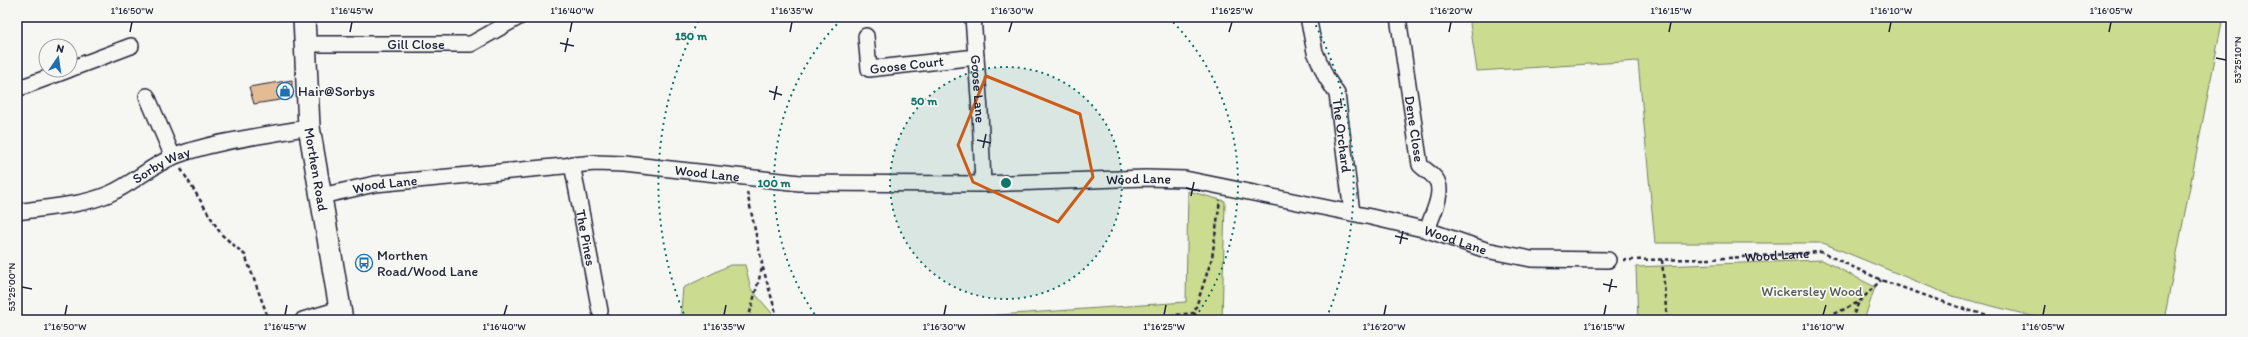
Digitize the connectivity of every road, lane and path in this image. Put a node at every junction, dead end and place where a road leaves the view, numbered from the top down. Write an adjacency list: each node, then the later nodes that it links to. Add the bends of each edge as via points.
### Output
1 (304, 17): 7 (main road, Morthen Road)
2 (519, 17): 7 (street, Gill Close, via 471,44)
3 (973, 17): 9 (street, Goose Lane)
4 (1308, 17): 22 (street, The Orchard, via 1315,52 1337,94)
5 (1398, 17): 23 (street, Dene Close, via 1420,165 1435,177 1439,184 1439,192)
6 (866, 36): 9 (street, Goose Court, via 869,69)
7 (305, 44): 14 (main road, Morthen Road)
8 (131, 46): 10 (street)
9 (976, 58): 18 (street, Goose Lane)
10 (78, 67)
11 (47, 78): 12 (street)
12 (17, 89)
13 (147, 96): 15 (street)
14 (309, 128): 15 (street, Sorby Way, via 199,148); 20 (main road, Morthen Road)
15 (173, 157): 21 (street, Sorby Way, via 108,194 82,203); 32 (path, via 221,234 245,255)
16 (572, 164): 17 (street, Wood Lane, via 624,164); 20 (street, Wood Lane, via 375,184); 29 (street, The Pines)
17 (744, 178): 18 (street, Wood Lane, via 800,183); 26 (path)
18 (983, 184): 19 (street, Wood Lane, via 1145,178 1185,179)
19 (1223, 185): 22 (street, Wood Lane); 30 (path, via 1212,258)
20 (321, 196): 31 (main road, Morthen Road)
21 (17, 212)
22 (1352, 213): 23 (street, Wood Lane)
23 (1427, 230): 24 (street, Wood Lane, via 1486,250 1531,259)
24 (1608, 260): 25 (path, Wood Lane)
25 (1662, 260): 27 (path, Wood Lane, via 1711,260 1821,252); 40 (path)
26 (763, 268): 34 (path); 35 (path)
27 (1881, 280): 28 (path); 43 (path, Wood Lane, via 1967,310)
28 (1859, 302): 41 (path); 42 (path)
29 (600, 311)
30 (1194, 313): 38 (path); 39 (path)
31 (341, 314): 33 (street)
32 (269, 320)
33 (303, 320)
34 (748, 320)
35 (778, 320)
36 (1057, 320): 37 (path)
37 (1065, 320)
38 (1128, 320)
39 (1199, 320)
40 (1667, 320)
41 (1822, 320)
42 (1851, 320)
43 (2009, 320)

